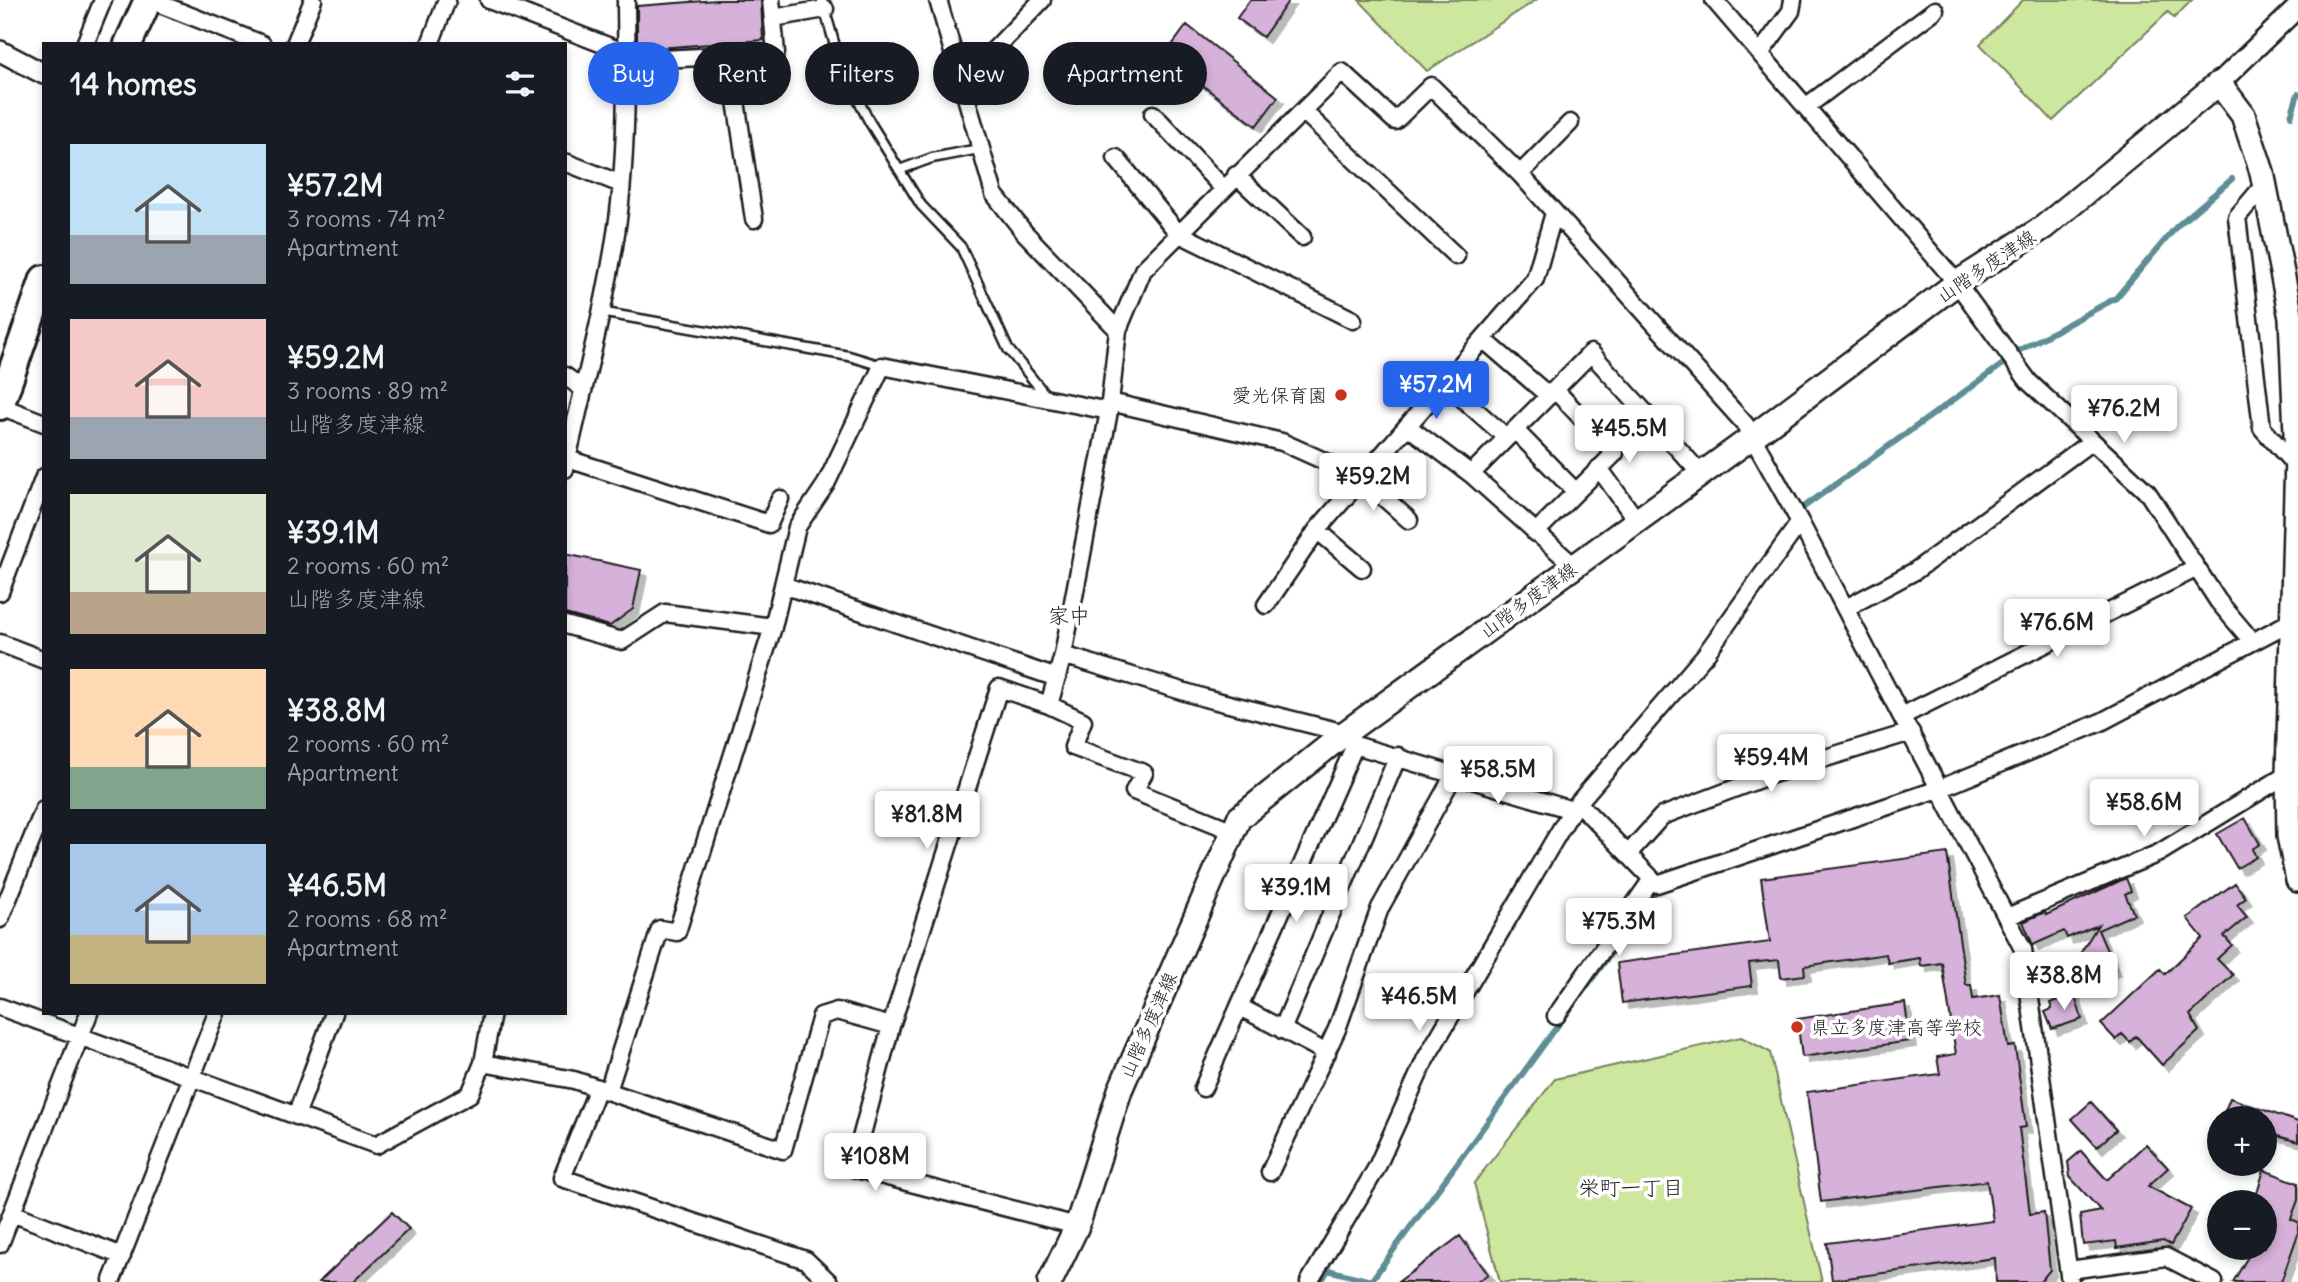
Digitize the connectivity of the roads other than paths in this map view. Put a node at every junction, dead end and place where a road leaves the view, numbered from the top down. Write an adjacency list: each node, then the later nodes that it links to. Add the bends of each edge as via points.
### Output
1 (103, 0): 17 (street)
2 (149, 0): 18 (main road); 19 (street)
3 (313, 0): 20 (street)
4 (447, 0): 21 (street)
5 (489, 0): 16 (street)
6 (626, 0): 22 (street)
7 (771, 0): 15 (street)
8 (939, 0): 24 (street)
9 (1042, 0): 25 (street)
10 (1714, 0): 28 (street)
11 (1793, 0): 28 (street, via 1791,11)
12 (823, 4): 15 (street); 41 (lane, via 841,67)
13 (2298, 7): 30 (street)
14 (1935, 10): 34 (street)
15 (773, 18): 23 (street)
16 (568, 38): 26 (street)
17 (86, 42)
18 (129, 42)
19 (257, 42)
20 (296, 42)
21 (431, 42)
22 (627, 42)
23 (775, 42)
24 (949, 42)
25 (1002, 42)
26 (588, 43)
27 (0, 51): 29 (street)
28 (1761, 52): 34 (street)
29 (42, 73)
30 (2220, 83): 45 (main road, via 2243,115); 52 (main road, 山階多度津線, via 2044,227)
31 (625, 105): 44 (street)
32 (737, 105): 48 (street)
33 (966, 105): 38 (street)
34 (1807, 106): 52 (street)
35 (1303, 111): 42 (street, via 1342,72 1395,121 1431,86); 43 (street); 51 (street)
36 (1153, 114): 46 (street)
37 (1570, 123): 42 (street)
38 (979, 149): 41 (lane); 56 (street, via 994,194)
39 (1116, 158): 49 (street)
40 (567, 163): 44 (street)
41 (899, 170): 63 (lane, via 921,205 961,247 1008,349)
42 (1520, 174): 47 (street)
43 (1236, 175): 46 (street); 50 (street)
44 (621, 184): 54 (street)
45 (2264, 185): 73 (main road, via 2291,318); 73 (street, via 2237,217 2262,428)
46 (1223, 188): 49 (street)
47 (1554, 213): 57 (street, via 1535,279); 69 (street, via 1745,424)
48 (754, 219)
49 (1178, 233): 55 (street); 56 (street, via 1143,270)
50 (1302, 237)
51 (1455, 256)
52 (1956, 283): 69 (main road, 山階多度津線); 70 (street, via 2029,382)
53 (42, 285): 64 (main road)
54 (600, 312): 58 (lane, via 849,356); 61 (street)
55 (1353, 320)
56 (1118, 330): 65 (street)
57 (1483, 339): 60 (street); 62 (street)
58 (882, 366): 63 (street); 89 (street, via 826,484 797,527)
59 (567, 377): 61 (street)
60 (1445, 383): 67 (street); 68 (street)
61 (582, 388): 71 (street)
62 (1552, 393): 68 (street); 74 (street, via 1615,453); 76 (street, via 1591,353)
63 (1049, 399): 65 (street)
64 (0, 406): 66 (street)
65 (1109, 406): 77 (street, via 1282,442); 98 (street)
66 (42, 422)
67 (1407, 426): 75 (street); 77 (street)
68 (1511, 434): 75 (street); 79 (street)
69 (1751, 438): 76 (main road, 山階多度津線); 83 (street)
70 (2092, 440): 88 (street, via 2148,493); 92 (street, via 1915,571)
71 (567, 459)
72 (567, 464): 80 (street, via 769,524)
73 (2296, 466): 93 (main road)
74 (1599, 468): 79 (street); 82 (street)
75 (1471, 474): 85 (street)
76 (1701, 474): 82 (main road, 山階多度津線)
77 (1362, 478): 81 (street); 84 (street)
78 (42, 482): 90 (street)
79 (1576, 492): 85 (street)
80 (780, 499)
81 (1409, 520)
82 (1637, 521): 86 (main road, 山階多度津線)
83 (1800, 522): 92 (street); 109 (street, via 1705,654)
84 (1317, 530): 87 (street); 91 (street)
85 (1535, 533): 86 (street)
86 (1574, 566): 104 (main road, 山階多度津線)
87 (1362, 568)
88 (2195, 569): 96 (street); 102 (street)
89 (783, 585): 95 (street); 100 (street)
90 (0, 592)
91 (1266, 605)
92 (1846, 608): 102 (street)
93 (2292, 621): 96 (street); 107 (main road)
94 (567, 626): 95 (street, via 622,641 665,613)
95 (773, 627): 131 (street, via 677,932 660,929)
96 (2251, 640): 108 (street, via 2101,722)
97 (0, 643): 99 (street)
98 (1063, 655): 100 (street); 104 (street)
99 (42, 659)
100 (1057, 678): 101 (street)
101 (1049, 705): 111 (street, via 1083,721 1073,747 1144,773 1134,791); 124 (street, via 999,688)
102 (1902, 716): 103 (street)
103 (1911, 732): 108 (street); 112 (street, via 1773,774 1662,816)
104 (1350, 739): 105 (street); 111 (main road, 山階多度津線, via 1269,791 1239,818); 118 (street)
105 (1398, 756): 106 (street); 125 (street)
106 (1455, 773): 109 (street); 127 (street, via 1380,908)
107 (2288, 774): 114 (main road, via 2289,836); 115 (street, via 2159,853)
108 (1939, 789): 113 (street, via 1657,884); 115 (street)
109 (1575, 806): 112 (street); 142 (street, via 1426,1058 1376,1169)
110 (42, 814): 116 (street)
111 (1233, 831): 135 (main road, 山階多度津線, via 1120,1090)
112 (1629, 854): 113 (street)
113 (1653, 879): 123 (street)
114 (2298, 880)
115 (2007, 917): 138 (street, via 2023,950)
116 (0, 919)
117 (0, 1007): 126 (street)
118 (1240, 1007): 125 (street); 130 (street)
119 (88, 1015): 126 (street)
120 (217, 1015): 129 (street)
121 (333, 1015): 132 (street)
122 (492, 1015): 128 (street)
123 (1556, 1016)
124 (891, 1026): 131 (street, via 837,1011 821,1016 783,1150); 135 (street, via 853,1168)
125 (1282, 1030): 127 (street)
126 (80, 1036): 129 (street); 134 (street)
127 (1327, 1053): 133 (street)
128 (483, 1063): 131 (street); 132 (street, via 470,1094 376,1145)
129 (194, 1078): 132 (street); 137 (street)
130 (1203, 1088)
131 (603, 1089): 140 (street, via 562,1178 806,1260)
132 (296, 1115)
133 (1270, 1172)
134 (12, 1213): 136 (street); 137 (street)
135 (1077, 1226): 141 (main road, 山階多度津線)
136 (0, 1244)
137 (122, 1256): 139 (street)
138 (2070, 1276): 143 (street, via 2166,1257)
139 (112, 1280)
140 (829, 1282)
141 (1050, 1282)
142 (1309, 1282)
143 (2214, 1282)

